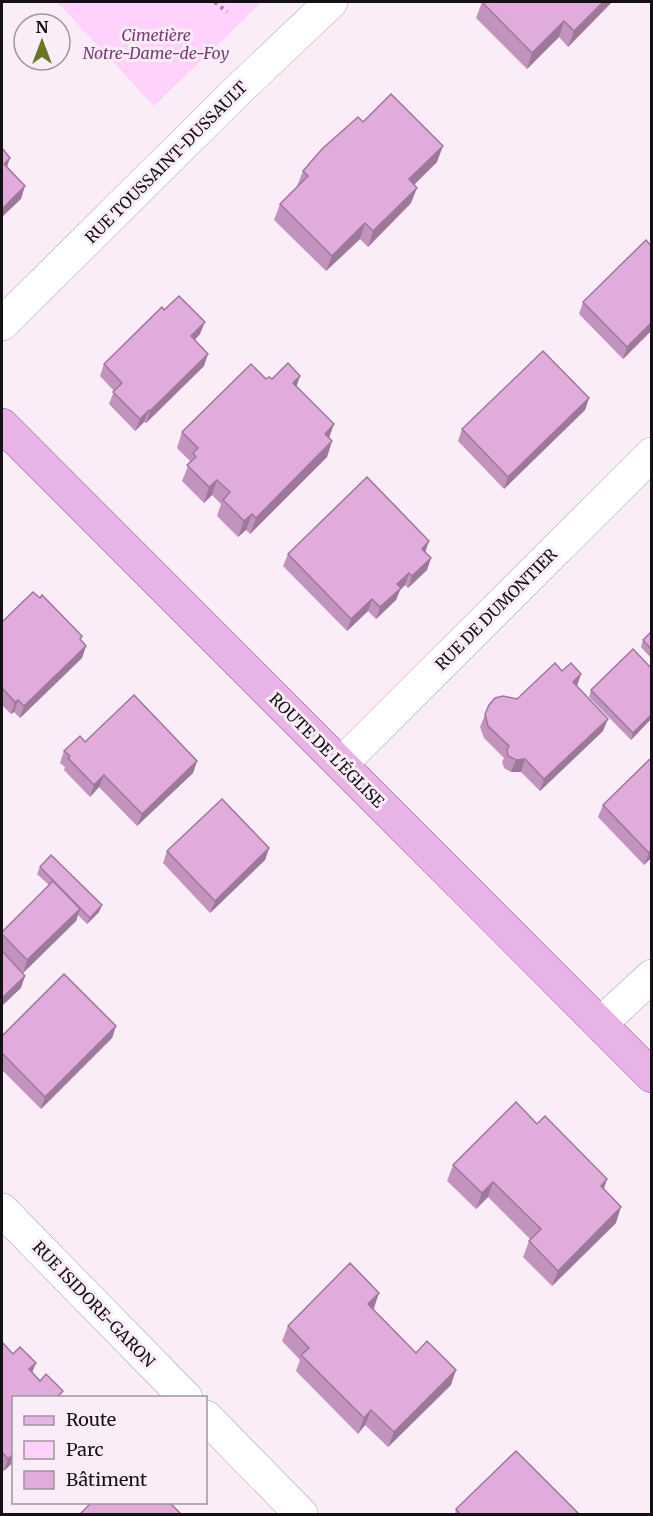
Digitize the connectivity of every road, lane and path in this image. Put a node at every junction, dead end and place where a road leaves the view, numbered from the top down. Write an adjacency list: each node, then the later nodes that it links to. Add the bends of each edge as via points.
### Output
1 (215, 2): 3 (path)
2 (331, 2): 4 (street, RUE TOUSSAINT-DUSSAULT)
3 (227, 12)
4 (2, 324)
5 (2, 425): 7 (main road, ROUTE DE L'ÉGLISE)
6 (651, 454): 7 (street, RUE DE DUMONTIER)
7 (341, 764): 9 (main road, ROUTE DE L'ÉGLISE)
8 (651, 976): 9 (street)
9 (600, 1024): 10 (main road, ROUTE DE L'ÉGLISE)
10 (651, 1076)
11 (2, 1209): 12 (street, RUE ISIDORE-GARON)
12 (184, 1396)
13 (207, 1418): 14 (street)
14 (301, 1515)

